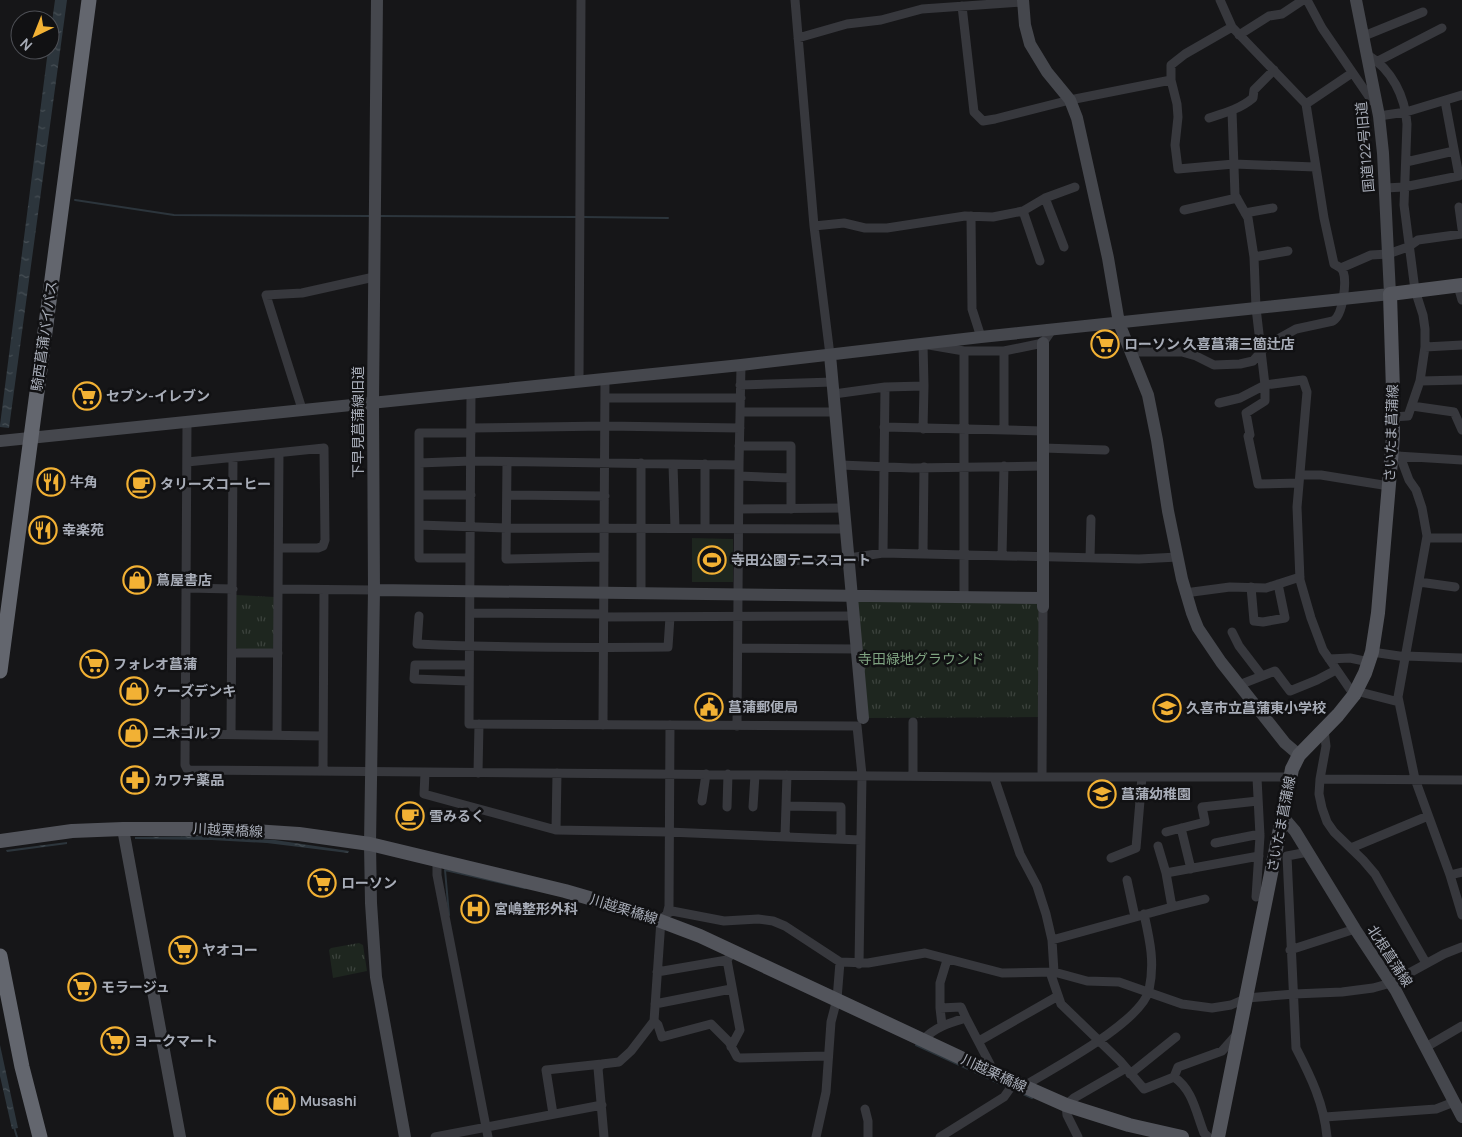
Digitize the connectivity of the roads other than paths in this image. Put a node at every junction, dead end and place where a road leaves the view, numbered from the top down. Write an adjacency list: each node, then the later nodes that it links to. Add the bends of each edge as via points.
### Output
1 (78, 0): 105 (highway, 騎西菖蒲バイパス)
2 (89, 0): 105 (highway, 騎西菖蒲バイパス)
3 (377, 0): 56 (street, 下早見菖蒲線旧道)
4 (581, 0): 78 (street)
5 (795, 0): 17 (street)
6 (1220, 0): 13 (street)
7 (1303, 0): 15 (street, via 1282,14 1269,16)
8 (1307, 0): 20 (street)
9 (1356, 0): 16 (street, 国道122号旧道)
10 (1023, 1): 11 (street); 23 (street, via 1025,24 1033,49)
11 (962, 6): 17 (street, via 922,9); 23 (street, via 974,112 983,121)
12 (1423, 12): 16 (street)
13 (1232, 28): 15 (street); 21 (street, via 1175,61 1171,65)
14 (1442, 28): 18 (street)
15 (1239, 34): 19 (street)
16 (1364, 36): 18 (street, 国道122号旧道)
17 (798, 38): 46 (street)
18 (1373, 58): 24 (street, 国道122号旧道); 28 (street, via 1397,85)
19 (1274, 70): 26 (street); 27 (street, via 1254,90 1253,98)
20 (1352, 73): 24 (street, via 1372,101); 26 (street)
21 (1171, 80): 23 (street); 33 (street, via 1177,104 1175,145 1178,169)
22 (1462, 95): 25 (street)
23 (1070, 100): 63 (street, via 1098,209)
24 (1377, 101): 29 (street, 国道122号旧道)
25 (1444, 101): 28 (street); 31 (street)
26 (1306, 104): 34 (street)
27 (1232, 111): 30 (street); 33 (street)
28 (1406, 112): 29 (street); 32 (street)
29 (1379, 116): 37 (street, 国道122号旧道)
30 (1209, 118)
31 (1454, 151): 32 (street); 35 (street, via 1459,176)
32 (1406, 162): 35 (street)
33 (1234, 164): 34 (street); 39 (street)
34 (1315, 167): 55 (street, via 1334,264)
35 (1404, 186): 37 (street); 50 (street)
36 (1075, 187): 38 (street)
37 (1385, 188): 52 (street, 国道122号旧道)
38 (1045, 198): 43 (street); 49 (street)
39 (1237, 198): 42 (street); 44 (street)
40 (1459, 207): 47 (street)
41 (1273, 208): 44 (street)
42 (1184, 210)
43 (1023, 211): 45 (street, via 993,217); 54 (street)
44 (1245, 213): 53 (street)
45 (971, 216): 46 (street, via 887,228 865,228 844,223); 65 (street, via 972,309)
46 (814, 226): 74 (street)
47 (1462, 229)
48 (1462, 234): 50 (street, via 1418,240)
49 (1064, 247)
50 (1408, 247): 52 (street); 58 (street)
51 (1288, 251): 53 (street)
52 (1388, 254): 55 (street, via 1371,255); 59 (street, 国道122号旧道)
53 (1254, 257): 62 (street)
54 (1040, 261)
55 (1341, 268): 60 (street)
56 (374, 277): 88 (street, 下早見菖蒲線旧道); 91 (street, via 302,293 266,295)
57 (1460, 285): 58 (main road); 61 (street)
58 (1415, 290): 59 (main road); 69 (street, via 1422,314)
59 (1390, 294): 60 (street); 94 (main road, さいたま菖蒲線)
60 (1343, 298): 62 (street); 72 (street, via 1336,319 1296,329)
61 (1462, 300)
62 (1256, 308): 63 (street); 72 (street)
63 (1119, 323): 64 (street); 73 (street)
64 (1052, 330): 65 (street); 66 (street)
65 (981, 337): 67 (street)
66 (1043, 343): 71 (street); 104 (street)
67 (923, 344): 70 (street); 74 (street); 82 (street)
68 (1462, 345): 69 (street)
69 (1425, 346): 79 (street)
70 (964, 351): 71 (street); 99 (street)
71 (1004, 351): 101 (street)
72 (1260, 351): 73 (street, via 1253,361 1226,366 1214,365 1182,352); 81 (street)
73 (1131, 352): 158 (street, via 1148,394)
74 (830, 355): 75 (street); 84 (street)
75 (741, 365): 76 (street); 80 (street)
76 (605, 378): 78 (street); 86 (street)
77 (1462, 380): 79 (street)
78 (579, 381): 85 (street)
79 (1420, 381): 90 (street)
80 (740, 385): 84 (street); 87 (street)
81 (1265, 385): 89 (street, via 1240,398); 131 (street, via 1303,380 1306,392); 131 (street, via 1265,401 1246,413 1258,484)
82 (924, 386): 83 (street); 100 (street)
83 (885, 387): 84 (street); 97 (street)
84 (834, 388): 93 (street)
85 (471, 392): 88 (street); 102 (street)
86 (605, 398): 87 (street); 96 (street)
87 (741, 398): 92 (street)
88 (373, 402): 91 (street); 173 (street, 下早見菖蒲線旧道)
89 (1220, 403)
90 (1412, 406): 94 (street, via 1408,416); 103 (street, via 1454,412)
91 (302, 409): 95 (street)
92 (740, 412): 93 (street); 98 (street)
93 (836, 412): 123 (street)
94 (1394, 417): 111 (main road, さいたま菖蒲線)
95 (187, 423): 105 (street); 115 (street)
96 (605, 426): 98 (street); 102 (street); 117 (street)
97 (884, 427): 100 (street); 124 (street)
98 (740, 428): 107 (street)
99 (964, 428): 100 (street); 101 (street); 125 (street)
100 (923, 429)
101 (1004, 429): 104 (street)
102 (471, 430): 114 (street); 118 (street, via 419,432)
103 (1462, 430)
104 (1043, 431): 108 (street)
105 (25, 438): 106 (street); 174 (highway, 騎西菖蒲バイパス); 202 (highway, 騎西菖蒲バイパス)
106 (0, 441)
107 (739, 446): 122 (street); 130 (street, via 792,446)
108 (1043, 448): 109 (street); 127 (street)
109 (1105, 450)
110 (279, 453): 112 (street); 152 (street); 152 (street, via 324,448 323,546)
111 (1396, 455): 113 (street); 132 (main road, さいたま菖蒲線); 150 (street, via 1416,490)
112 (233, 458): 115 (street); 170 (street)
113 (1462, 460)
114 (471, 461): 116 (street); 118 (street); 134 (street)
115 (188, 462): 168 (street)
116 (507, 462): 117 (street); 135 (street)
117 (605, 463): 119 (street); 136 (street)
118 (419, 464): 133 (street)
119 (641, 464): 120 (street); 145 (street)
120 (673, 464): 121 (street); 146 (street)
121 (706, 464): 122 (street); 147 (street)
122 (739, 465): 129 (street)
123 (841, 465): 124 (street); 137 (street)
124 (884, 466): 128 (street); 153 (street)
125 (964, 466): 126 (street); 128 (street); 155 (street)
126 (1004, 466): 127 (street); 156 (street)
127 (1043, 466): 161 (street)
128 (924, 467): 154 (street)
129 (739, 476): 130 (street); 138 (street)
130 (791, 478): 139 (street)
131 (1299, 479): 132 (street, via 1321,475); 164 (street, via 1296,526)
132 (1389, 486): 196 (main road, さいたま菖蒲線, via 1378,613)
133 (419, 495): 134 (street); 141 (street)
134 (471, 495): 142 (street)
135 (507, 495): 136 (street); 144 (street)
136 (605, 496): 143 (street)
137 (845, 508): 139 (street); 149 (street)
138 (738, 509): 139 (street); 148 (street)
139 (791, 509)
140 (1091, 519): 162 (street)
141 (419, 526): 142 (street); 159 (street, via 419,558)
142 (470, 527): 144 (street); 159 (street)
143 (605, 527): 144 (street); 145 (street); 157 (street)
144 (506, 528): 157 (street, via 506,558)
145 (641, 528): 146 (street); 177 (street)
146 (674, 528): 147 (street)
147 (705, 528): 148 (street)
148 (738, 528): 149 (street); 163 (street)
149 (846, 529): 160 (street)
150 (1427, 538): 151 (street); 165 (street)
151 (1462, 538)
152 (279, 548): 171 (street)
153 (883, 553): 154 (street); 160 (street)
154 (923, 553): 155 (street)
155 (964, 554): 156 (street); 181 (street)
156 (1002, 556): 161 (street)
157 (604, 557): 176 (street)
158 (1178, 557): 162 (street); 178 (street)
159 (470, 558): 175 (street)
160 (849, 558): 163 (street, via 842,561); 180 (street)
161 (1043, 558): 162 (street); 182 (street)
162 (1090, 558)
163 (738, 560): 179 (street)
164 (1300, 577): 166 (street); 199 (street, via 1311,618)
165 (1419, 582): 167 (street); 197 (street)
166 (1278, 584): 169 (street); 169 (street, via 1285,618 1263,622 1254,620)
167 (1455, 587)
168 (187, 588): 170 (street); 215 (street)
169 (1251, 588): 178 (street, via 1230,587)
170 (233, 589): 195 (street)
171 (278, 589): 172 (street); 194 (street)
172 (324, 590): 173 (street); 218 (street)
173 (374, 590): 175 (street); 221 (street, 下早見菖蒲線旧道)
174 (0, 592)
175 (470, 592): 176 (street); 183 (street)
176 (604, 593): 177 (street); 184 (street)
177 (641, 593): 179 (street)
178 (1185, 593): 205 (street, via 1198,628)
179 (738, 594): 180 (street); 188 (street)
180 (852, 595): 181 (street); 186 (street)
181 (964, 596): 182 (street)
182 (1042, 603): 233 (street)
183 (470, 613): 184 (street); 190 (street)
184 (604, 615): 187 (street); 191 (street)
185 (419, 616): 190 (street, via 417,644)
186 (854, 616): 188 (street); 193 (street)
187 (670, 617): 188 (street); 191 (street, via 668,647)
188 (738, 617): 192 (street)
189 (1232, 632): 203 (street)
190 (470, 646): 191 (street); 200 (street)
191 (603, 648): 211 (street)
192 (738, 648): 193 (street); 213 (street)
193 (857, 649): 208 (street)
194 (278, 653): 195 (street); 217 (street)
195 (232, 654): 216 (street)
196 (1370, 657): 197 (street); 199 (street); 206 (main road, さいたま菖蒲線)
197 (1405, 657): 198 (street); 207 (street)
198 (1462, 658)
199 (1329, 659): 201 (street)
200 (469, 664): 204 (street); 204 (street, via 414,665 414,679)
201 (1336, 670): 203 (street, via 1290,691 1275,671); 206 (street)
202 (0, 671)
203 (1262, 676): 205 (street)
204 (469, 681): 210 (street, via 469,724)
205 (1239, 685): 219 (street)
206 (1355, 693): 207 (street); 214 (main road, さいたま菖蒲線)
207 (1398, 702): 238 (street)
208 (863, 718)
209 (913, 722): 231 (street)
210 (478, 724): 211 (street); 223 (street)
211 (603, 725): 212 (street)
212 (670, 725): 213 (street); 225 (street)
213 (737, 726): 230 (street, via 857,726)
214 (1324, 730): 219 (main road, さいたま菖蒲線); 237 (street, via 1326,746)
215 (185, 734): 216 (street); 220 (street, via 185,765 190,770)
216 (231, 734): 217 (street)
217 (277, 734): 218 (street)
218 (323, 736): 220 (street)
219 (1299, 755): 234 (main road, さいたま菖蒲線)
220 (323, 771): 221 (street)
221 (371, 772): 222 (street); 257 (street, 下早見菖蒲線旧道)
222 (425, 773): 223 (street); 249 (street, via 424,794)
223 (478, 773): 224 (street)
224 (558, 773): 225 (street); 249 (street)
225 (669, 773): 226 (street); 250 (street)
226 (706, 774): 227 (street); 240 (street)
227 (728, 774): 228 (street); 243 (street)
228 (755, 775): 229 (street); 244 (street)
229 (787, 775): 230 (street); 242 (street)
230 (862, 775): 231 (street); 255 (street)
231 (912, 776): 232 (street)
232 (994, 777): 233 (street); 277 (street, via 1020,854 1037,886)
233 (1042, 777): 235 (street)
234 (1290, 777): 236 (street); 246 (main road, さいたま菖蒲線)
235 (1142, 778): 236 (street); 263 (street, via 1136,848)
236 (1257, 778): 241 (street)
237 (1320, 778): 238 (street); 260 (street, via 1322,808 1327,822)
238 (1415, 779): 239 (street); 245 (street)
239 (1462, 780)
240 (702, 800)
241 (1258, 801): 247 (street, via 1202,807 1205,822); 252 (street)
242 (786, 806): 253 (street); 254 (street, via 841,807)
243 (727, 807)
244 (753, 807)
245 (1428, 816): 260 (street); 268 (street)
246 (1283, 817): 261 (street, 北根菖蒲線); 293 (main road, さいたま菖蒲線)
247 (1181, 828): 251 (street); 265 (street)
248 (123, 829): 256 (main road, 川越栗橋線, via 72,831); 257 (main road, 川越栗橋線, via 180,828 300,834); 325 (street)
249 (556, 830): 250 (street)
250 (668, 832): 253 (street); 275 (street, via 670,906)
251 (1166, 832)
252 (1260, 834): 258 (street); 262 (street)
253 (785, 836): 254 (street)
254 (841, 838): 255 (street)
255 (861, 840): 285 (street)
256 (0, 841)
257 (370, 844): 264 (main road, 川越栗橋線); 326 (street, 下早見菖蒲線旧道, via 374,959)
258 (1215, 844)
259 (1158, 846): 267 (street)
260 (1351, 848): 284 (street, via 1375,874)
261 (1308, 852): 276 (street, 北根菖蒲線); 279 (street, via 1287,856)
262 (1259, 856): 265 (street); 270 (street)
263 (1111, 858)
264 (437, 860): 275 (main road, 川越栗橋線); 322 (street, via 437,875)
265 (1192, 869): 267 (street)
266 (1462, 872): 268 (street)
267 (1166, 873): 272 (street)
268 (1450, 875): 274 (street)
269 (1127, 880): 273 (street)
270 (1256, 897)
271 (1205, 899): 272 (street)
272 (1172, 907): 273 (street)
273 (1140, 916): 277 (street); 290 (street, via 1153,953)
274 (1462, 916)
275 (664, 917): 280 (main road, 川越栗橋線); 283 (street, via 672,912 724,921 772,921); 286 (street)
276 (1355, 929): 279 (street); 288 (street, 北根菖蒲線)
277 (1052, 940): 287 (street)
278 (1462, 947): 284 (street)
279 (1290, 950): 291 (street)
280 (730, 955): 286 (street); 289 (street); 294 (main road, 川越栗橋線)
281 (0, 956): 324 (highway)
282 (947, 960): 285 (street, via 925,954); 287 (street, via 1002,973); 297 (street, via 940,982)
283 (840, 962): 285 (street); 294 (street)
284 (1426, 963): 288 (street)
285 (859, 964)
286 (657, 972): 295 (street)
287 (1052, 972): 290 (street, via 1087,981 1125,983); 292 (street)
288 (1391, 983): 291 (street, via 1355,991); 308 (street, 北根菖蒲線)
289 (731, 989): 295 (street); 307 (street, via 740,1030)
290 (1149, 992): 293 (street, via 1182,1004 1212,1008); 306 (street, via 1138,1010)
291 (1294, 994): 293 (street); 320 (street, via 1296,1048)
292 (1058, 996): 305 (street); 306 (street, via 1060,1004)
293 (1247, 998): 302 (main road, さいたま菖蒲線)
294 (837, 999): 304 (main road, 川越栗橋線); 309 (street)
295 (655, 1004): 299 (street)
296 (0, 1006): 323 (highway)
297 (940, 1008): 298 (street, via 961,1007); 300 (street)
298 (966, 1018): 300 (street); 305 (street)
299 (654, 1021): 307 (street, via 662,1037 711,1024); 310 (street, via 619,1062)
300 (942, 1025): 304 (street)
301 (1462, 1026): 308 (street)
302 (1240, 1030): 313 (street, via 1222,1051 1178,1066); 336 (main road, さいたま菖蒲線)
303 (1176, 1037): 312 (street)
304 (923, 1040): 311 (main road, 川越栗橋線)
305 (979, 1041): 311 (street, via 990,1064)
306 (1098, 1041): 312 (street); 314 (street)
307 (732, 1046): 309 (street, via 740,1058)
308 (1426, 1047): 315 (street, 北根菖蒲線)
309 (828, 1056): 330 (street, via 826,1092)
310 (602, 1064): 316 (street, via 598,1068); 319 (street, via 546,1070)
311 (989, 1071): 314 (main road, 川越栗橋線)
312 (1128, 1071): 313 (street, via 1144,1089); 317 (street)
313 (1174, 1077): 335 (street, via 1183,1083 1191,1096)
314 (1019, 1085): 317 (main road, 川越栗橋線); 332 (street, via 1004,1098)
315 (1454, 1102): 320 (street, via 1436,1109); 321 (street, 北根菖蒲線)
316 (602, 1105): 319 (street); 329 (street)
317 (1066, 1105): 333 (street, via 1066,1115); 334 (main road, 川越栗橋線, via 1129,1126)
318 (865, 1110): 331 (street)
319 (553, 1114): 322 (street)
320 (1325, 1117): 337 (street)
321 (1462, 1117)
322 (486, 1127): 327 (street); 328 (street)
323 (30, 1137)
324 (40, 1137)
325 (180, 1137)
326 (405, 1137)
327 (435, 1137)
328 (488, 1137)
329 (604, 1137)
330 (816, 1137)
331 (868, 1137)
332 (940, 1137)
333 (1078, 1137)
334 (1182, 1137)
335 (1208, 1137)
336 (1218, 1137)
337 (1327, 1137)

